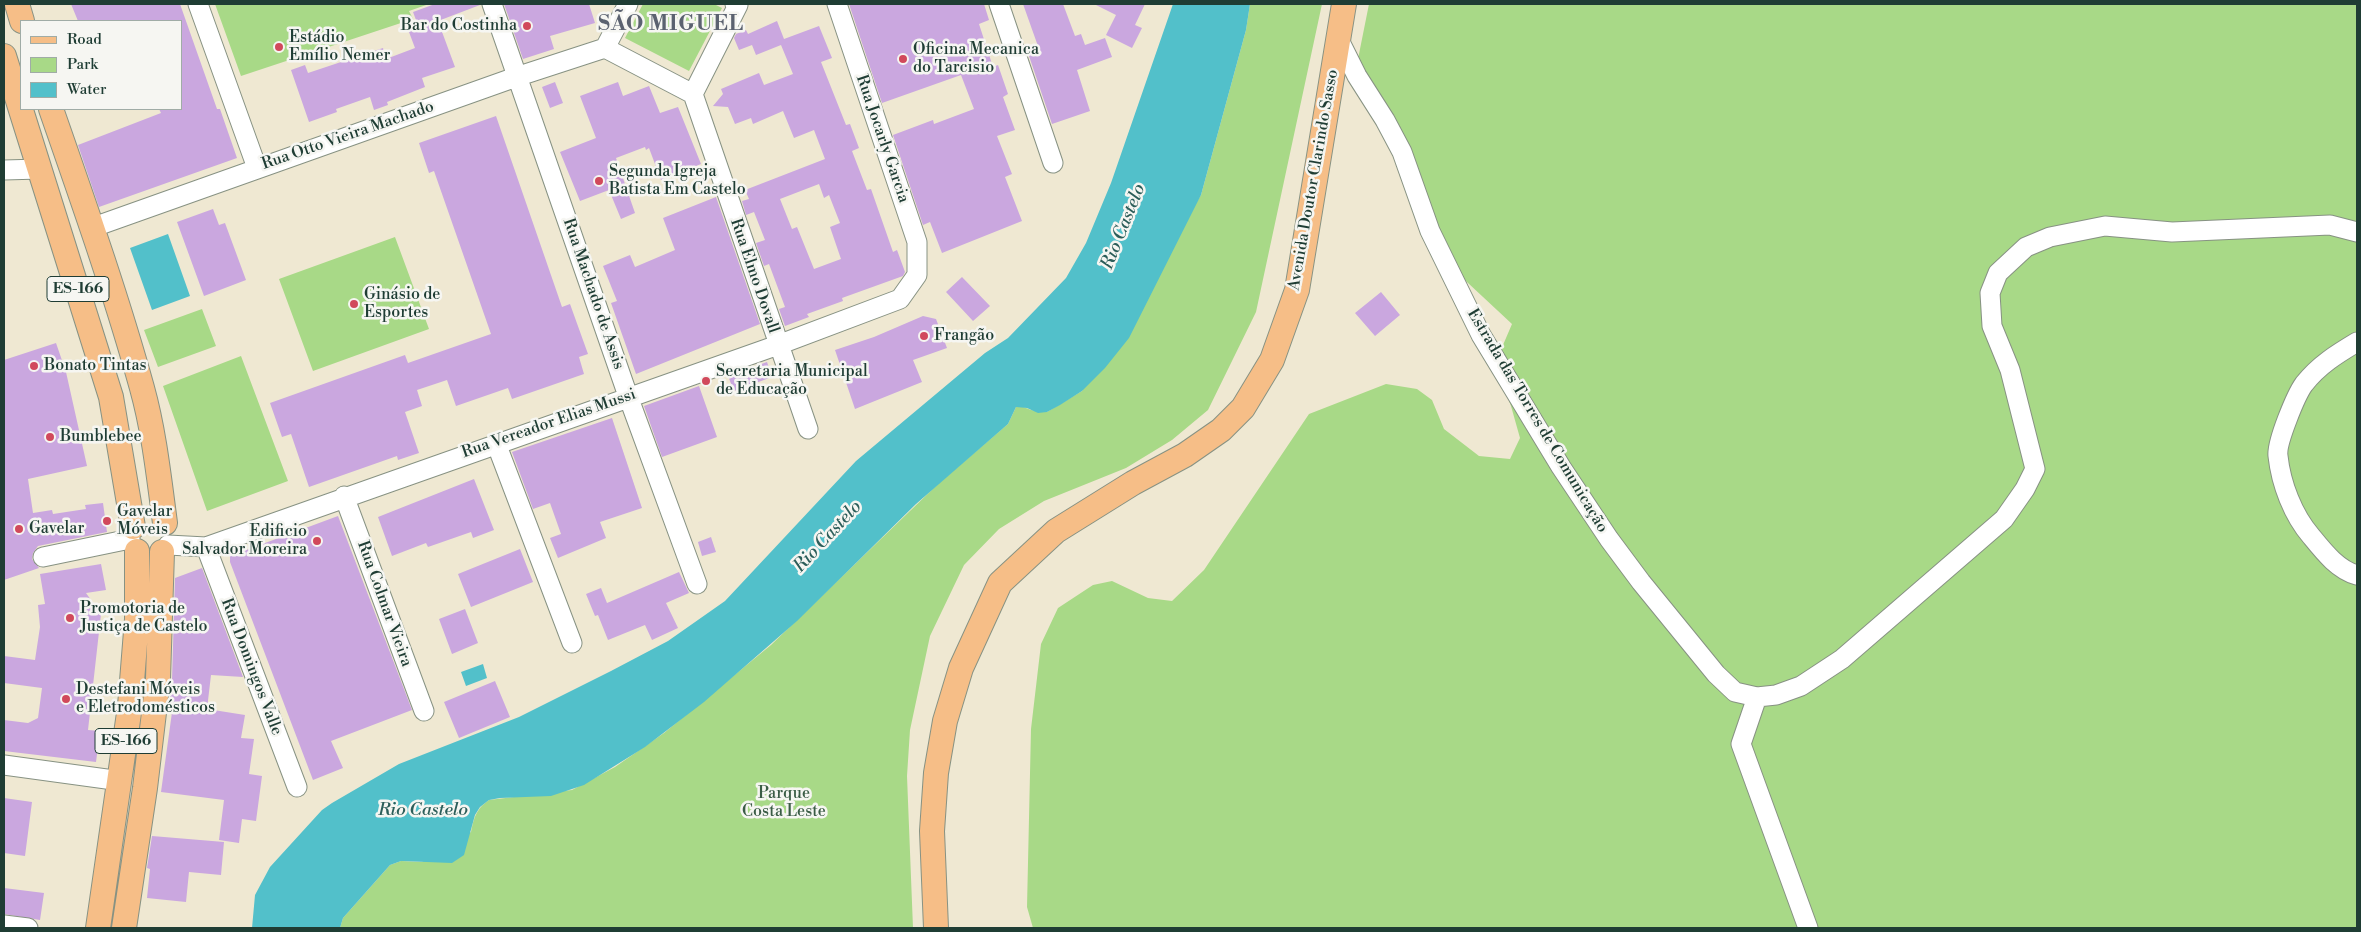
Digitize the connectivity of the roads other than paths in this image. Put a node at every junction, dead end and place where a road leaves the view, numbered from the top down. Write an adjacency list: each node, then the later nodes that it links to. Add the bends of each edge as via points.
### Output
1 (17, 4): 9 (main road)
2 (198, 4): 19 (street)
3 (492, 4): 13 (street, Rua Machado de Assis)
4 (628, 4): 11 (street)
5 (739, 4): 14 (street)
6 (837, 4): 24 (street, Rua Jocarly Garcia, via 917,242)
7 (999, 4): 18 (street)
8 (1344, 4): 10 (main road, Avenida Doutor Clarindo Sasso)
9 (22, 20)
10 (1338, 36): 40 (street, Estrada das Torres de Comunicação, via 1357,76 1402,152 1430,232 1481,336 1561,467 1641,582 1716,674 1735,692); 49 (main road, Avenida Doutor Clarindo Sasso, via 1297,290 1272,360 1243,408 1221,430 1185,455 1132,483 1056,531 1000,583 965,659 945,721 936,773 932,831)
11 (605, 48): 13 (street, Rua Otto Vieira Machado); 14 (street)
12 (4, 56): 15 (main road, ES-166)
13 (516, 77): 19 (street, Rua Otto Vieira Machado); 28 (street, Rua Machado de Assis)
14 (693, 94): 26 (street, Rua Elmo Dovall)
15 (20, 106)
16 (21, 110): 20 (main road, ES-166)
17 (51, 110): 22 (main road, ES-166)
18 (1053, 163)
19 (257, 168): 22 (street, Rua Otto Vieira Machado)
20 (40, 169): 21 (street); 29 (main road, ES-166)
21 (4, 170)
22 (91, 228): 27 (main road, ES-166)
23 (2357, 232): 40 (street, Estrada das Torres de Comunicação, via 2330,225 2172,232 2105,226 2050,237 2026,247 1998,273 1990,293 1992,326 2010,370 2035,469 2025,489 2004,519 1842,659 1801,686 1776,695)
24 (917, 275): 26 (street, Rua Vereador Elias Mussi, via 900,299)
25 (2357, 342): 37 (street, via 2329,358 2303,385 2287,419 2277,454 2288,496 2303,526 2332,559 2347,572)
26 (778, 345): 28 (street, Rua Vereador Elias Mussi); 30 (street, Rua Elmo Dovall)
27 (142, 389): 29 (main road); 34 (main road, ES-166, via 160,484)
28 (628, 396): 31 (street, Rua Vereador Elias Mussi); 38 (street, Rua Machado de Assis)
29 (111, 397): 33 (main road, ES-166)
30 (808, 429)
31 (496, 443): 32 (street, Rua Vereador Elias Mussi); 39 (street)
32 (344, 496): 35 (street, Rua Vereador Elias Mussi); 41 (street, Rua Colmar Vieira)
33 (134, 539): 34 (main road, via 150,556); 34 (main road, via 142,518 148,517 160,519); 36 (street); 43 (main road, ES-166, via 137,619)
34 (165, 540): 35 (street, Rua Vereador Elias Mussi); 48 (main road, ES-166, via 158,679 146,788)
35 (206, 546): 44 (street, Rua Domingos Valle)
36 (44, 557)
37 (2357, 575)
38 (697, 584)
39 (572, 643)
40 (1757, 697): 50 (street, via 1741,744)
41 (424, 711)
42 (4, 765): 43 (street)
43 (120, 781): 47 (main road, ES-166)
44 (296, 787)
45 (4, 925): 46 (street)
46 (28, 928)
47 (98, 928)
48 (124, 928)
49 (936, 928)
50 (1808, 928)

